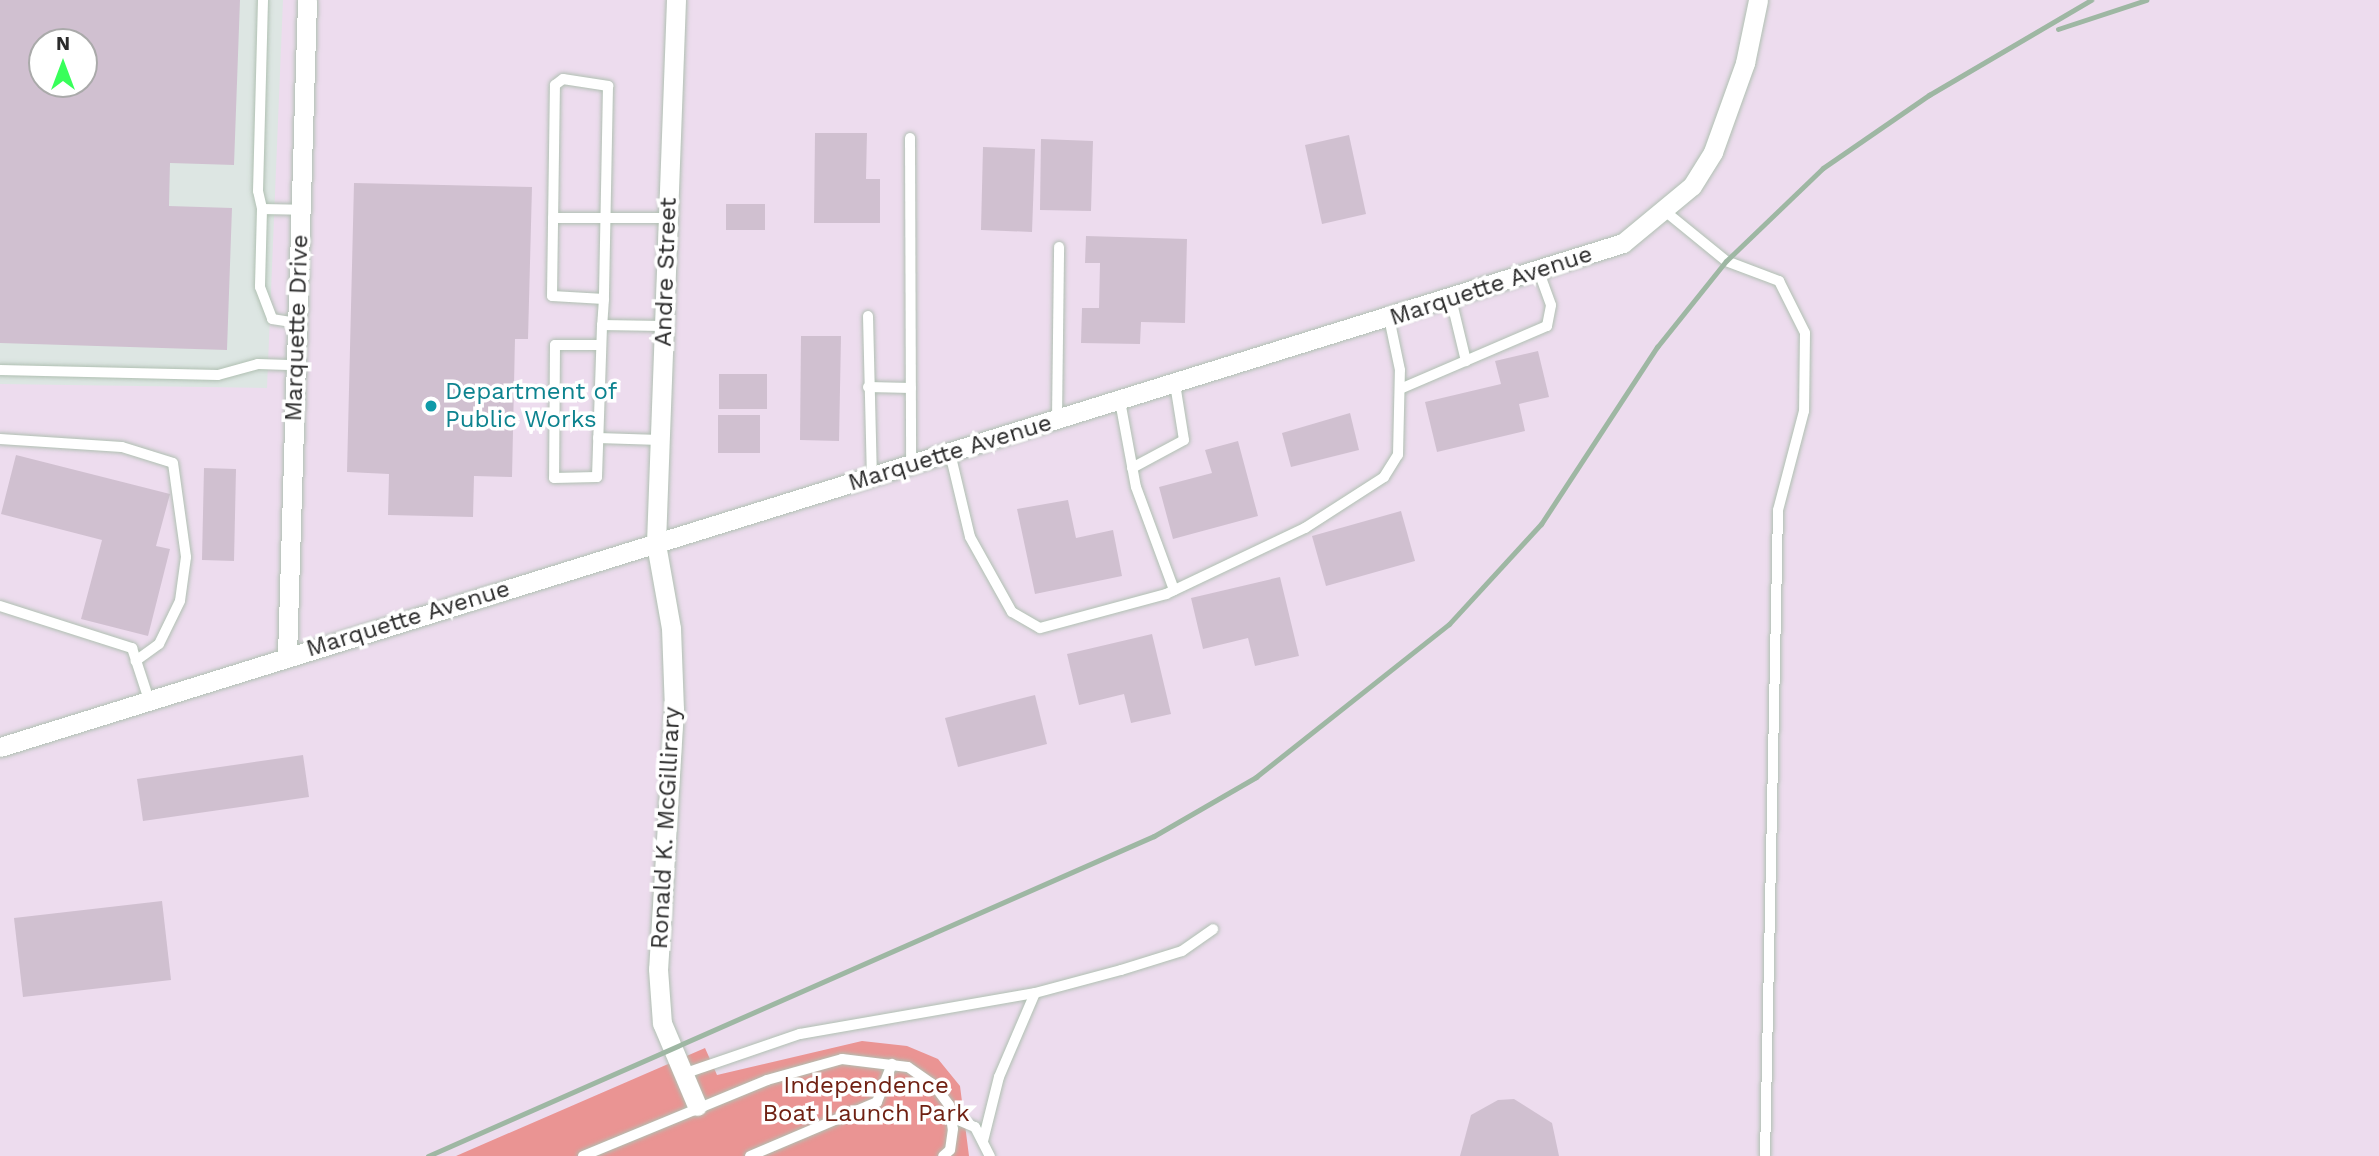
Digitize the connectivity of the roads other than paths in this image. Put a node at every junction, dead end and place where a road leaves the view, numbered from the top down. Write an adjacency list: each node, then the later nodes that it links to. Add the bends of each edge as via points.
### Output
1 (263, 0): 6 (lane)
2 (307, 0): 7 (street, Marquette Drive)
3 (676, 0): 11 (street, Andre Street)
4 (1758, 0): 8 (street, Marquette Avenue, via 1729,117 1692,186)
5 (910, 138): 27 (lane)
6 (262, 209): 7 (lane); 18 (lane, via 260,288 271,319)
7 (301, 210): 18 (street, Marquette Drive)
8 (1666, 212): 13 (street, Marquette Avenue, via 1623,243); 56 (lane, via 1726,261 1779,281 1805,333 1804,411 1778,510)
9 (553, 218): 10 (lane); 10 (lane, via 555,85 563,79 608,86); 14 (lane, via 552,296)
10 (605, 219): 11 (lane); 14 (lane)
11 (668, 219): 20 (street, Andre Street)
12 (1059, 247): 30 (lane)
13 (1539, 272): 15 (street, Marquette Avenue); 22 (lane, via 1551,304 1547,326)
14 (604, 299): 19 (lane)
15 (1451, 299): 17 (street, Marquette Avenue); 22 (lane)
16 (868, 316): 26 (lane)
17 (1389, 318): 25 (street, Marquette Avenue); 28 (lane)
18 (297, 323): 23 (street, Marquette Drive)
19 (602, 325): 20 (lane); 21 (lane)
20 (663, 326): 33 (street, Andre Street)
21 (601, 345): 31 (lane); 31 (lane, via 555,345 554,478 597,477)
22 (1466, 361): 28 (lane)
23 (296, 365): 24 (lane, via 258,364 218,375); 41 (street, Marquette Drive)
24 (0, 370)
25 (1175, 384): 29 (street, Marquette Avenue); 36 (lane, via 1184,440)
26 (868, 387): 27 (lane); 37 (lane)
27 (911, 388): 35 (lane)
28 (1400, 389): 39 (lane, via 1398,455 1384,477 1305,528)
29 (1120, 401): 30 (street, Marquette Avenue); 36 (lane)
30 (1057, 420): 34 (street, Marquette Avenue)
31 (598, 438): 33 (lane)
32 (0, 439): 42 (lane, via 122,447 173,463 186,557 180,601 159,644)
33 (660, 440): 38 (street, Andre Street)
34 (950, 453): 35 (street, Marquette Avenue); 39 (lane, via 970,537 1012,612 1040,628)
35 (911, 465): 37 (street, Marquette Avenue)
36 (1132, 468): 39 (lane)
37 (872, 477): 38 (street, Marquette Avenue)
38 (656, 544): 41 (street, Marquette Avenue); 48 (street, Ronald K. McGillirary, via 671,628 674,709 659,996)
39 (1174, 590)
40 (0, 606): 42 (lane, via 132,649)
41 (287, 656): 43 (street, Marquette Avenue)
42 (136, 661): 43 (lane)
43 (149, 700): 44 (street, Marquette Avenue)
44 (0, 747)
45 (1213, 929): 46 (lane, via 1182,951)
46 (1035, 993): 48 (lane, via 800,1034); 51 (lane, via 999,1077)
47 (892, 1063): 49 (lane, via 842,1059 803,1067); 50 (lane, via 934,1085); 53 (lane, via 877,1102)
48 (683, 1074): 49 (street, Ronald K. McGillirary)
49 (697, 1106): 52 (lane)
50 (951, 1117): 51 (lane, via 975,1127); 54 (lane, via 950,1150)
51 (983, 1141): 55 (lane)
52 (583, 1156)
53 (750, 1156)
54 (943, 1156)
55 (990, 1156)
56 (1765, 1156)

